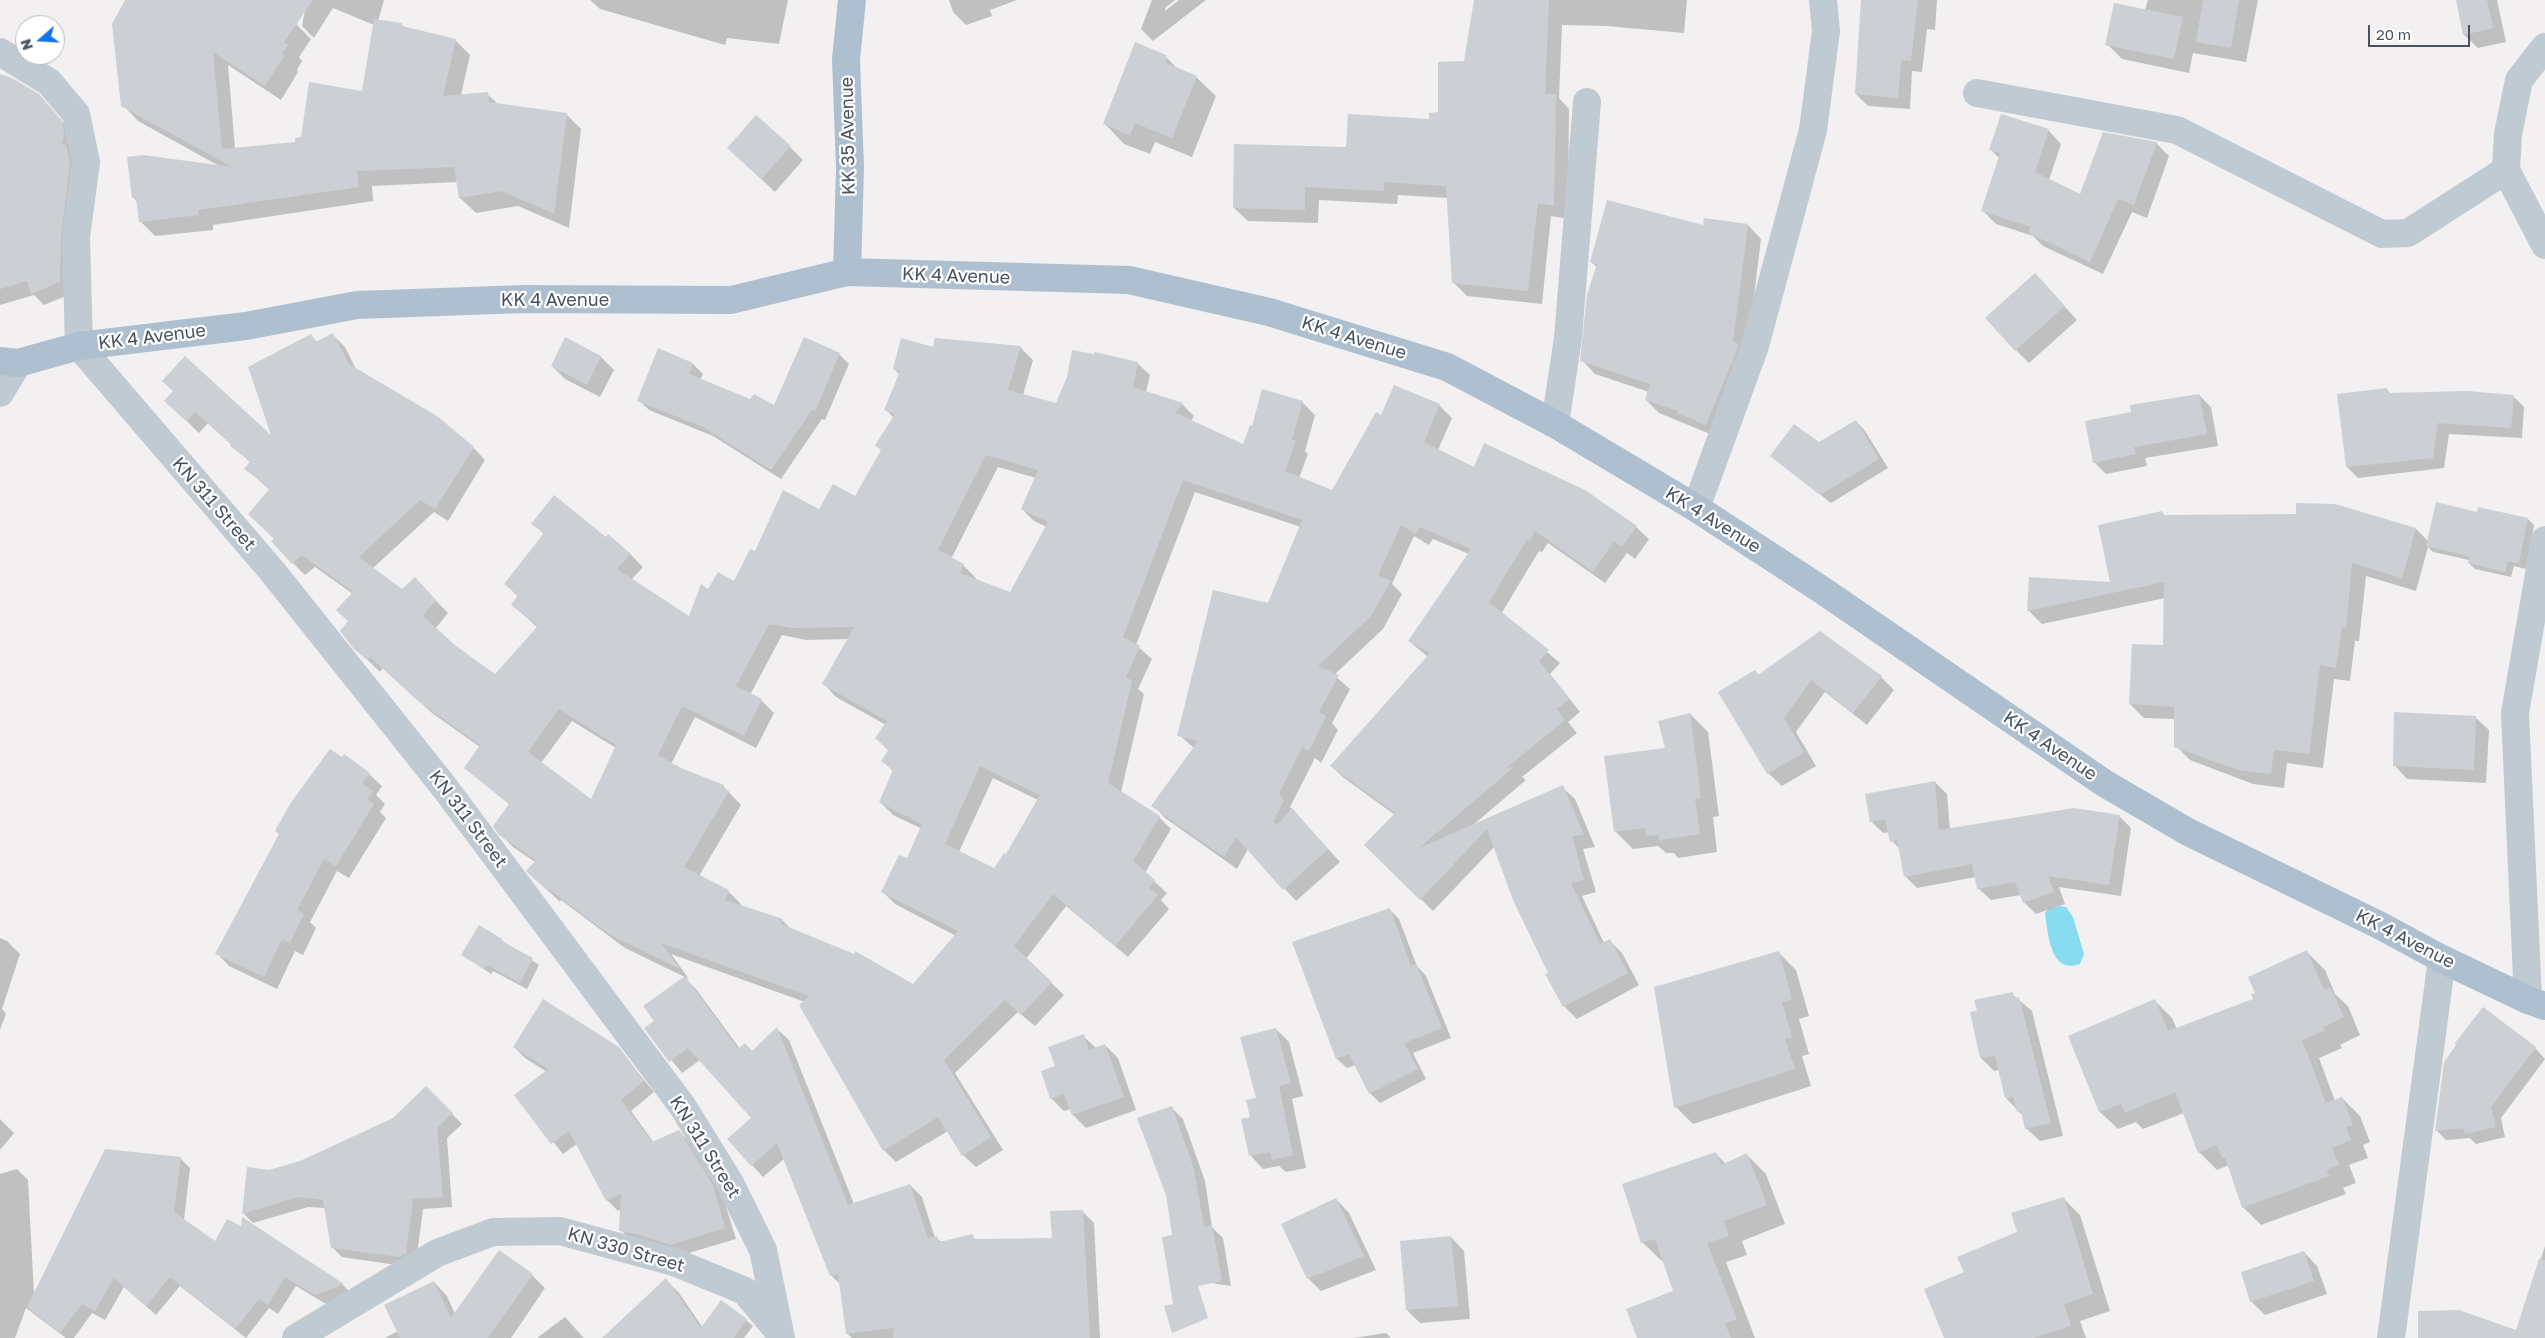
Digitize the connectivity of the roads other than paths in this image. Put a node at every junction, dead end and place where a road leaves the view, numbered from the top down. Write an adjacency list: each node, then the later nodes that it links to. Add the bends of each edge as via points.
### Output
1 (852, 0): 9 (main road, KK 35 Avenue, via 846,59 850,168)
2 (1823, 0): 14 (street, via 1826,31 1813,130 1755,346)
3 (2545, 47): 7 (street, via 2519,80 2508,134)
4 (0, 52): 10 (street, via 49,82 76,114 86,162 76,236)
5 (1978, 93): 7 (street, via 2177,130 2382,234 2408,233)
6 (1587, 102): 13 (street, via 1569,328)
7 (2506, 170): 8 (street)
8 (2545, 245)
9 (847, 272): 10 (main road, KK 4 Avenue, via 731,300 524,299 357,305 246,326); 13 (main road, KK 4 Avenue, via 1139,282 1269,312 1447,367)
10 (79, 346): 11 (main road, KK 4 Avenue); 18 (street, KN 311 Street, via 272,571 445,788 683,1107 730,1183 763,1250)
11 (9, 362): 12 (street)
12 (0, 393)
13 (1555, 424): 14 (main road, KK 4 Avenue)
14 (1696, 508): 16 (main road, KK 4 Avenue, via 2104,783 2188,832)
15 (2545, 540): 17 (street, via 2515,713)
16 (2442, 959): 17 (main road, KK 4 Avenue); 20 (street)
17 (2536, 1003)
18 (784, 1336): 19 (street, KN 330 Street, via 745,1291 674,1262 560,1231 492,1232 437,1253)
19 (296, 1338)
20 (2391, 1338)

